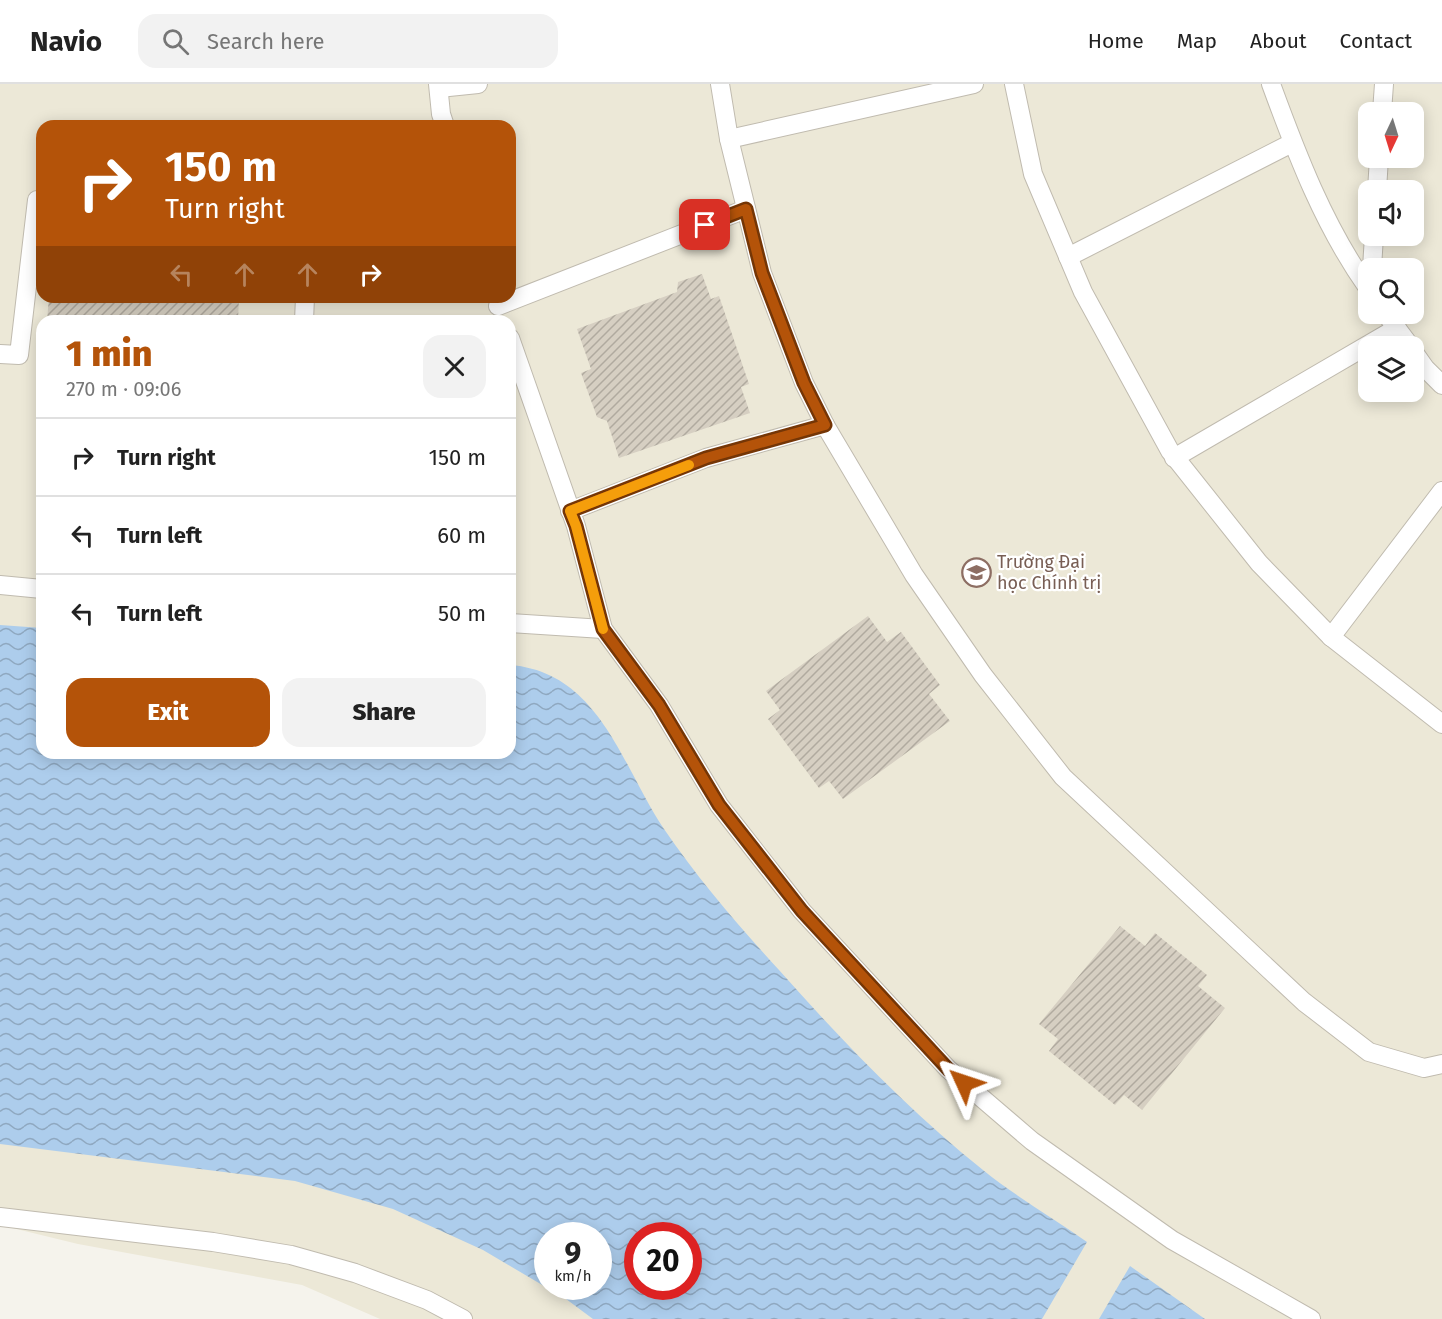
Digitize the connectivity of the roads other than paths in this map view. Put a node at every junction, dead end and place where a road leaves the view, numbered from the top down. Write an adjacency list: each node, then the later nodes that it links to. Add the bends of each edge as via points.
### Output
1 (478, 84): 7 (lane)
2 (720, 84): 10 (lane)
3 (974, 84): 10 (lane)
4 (1014, 84): 14 (lane, via 1033,174)
5 (1271, 84): 11 (lane)
6 (1384, 84): 8 (lane)
7 (438, 86): 9 (lane)
8 (1383, 102)
9 (443, 120)
10 (729, 139): 13 (lane)
11 (1292, 143): 14 (lane); 15 (lane)
12 (36, 209): 20 (lane, via 19,355)
13 (746, 209): 16 (lane); 24 (lane, via 762,273 804,383)
14 (1068, 257): 25 (lane, via 1083,292)
15 (1358, 273)
16 (516, 301)
17 (1386, 324): 25 (lane)
18 (1393, 324): 19 (lane)
19 (1402, 336)
20 (0, 354)
21 (516, 364): 27 (lane)
22 (1424, 367): 23 (lane)
23 (1442, 385)
24 (825, 425): 27 (lane, via 706,458); 34 (lane, via 914,575 983,675 1063,777 1304,1002 1369,1052 1424,1068)
25 (1174, 458): 32 (lane, via 1259,563)
26 (1442, 491): 32 (lane)
27 (570, 511): 31 (lane)
28 (0, 585): 29 (lane)
29 (36, 588)
30 (516, 623): 31 (lane)
31 (603, 629): 37 (lane, via 659,705 719,805 802,911 948,1069 1032,1142 1172,1240)
32 (1331, 637): 33 (lane)
33 (1442, 724)
34 (1442, 1064)
35 (0, 1217): 36 (lane, via 291,1255 427,1300)
36 (463, 1319)
37 (1311, 1319)

